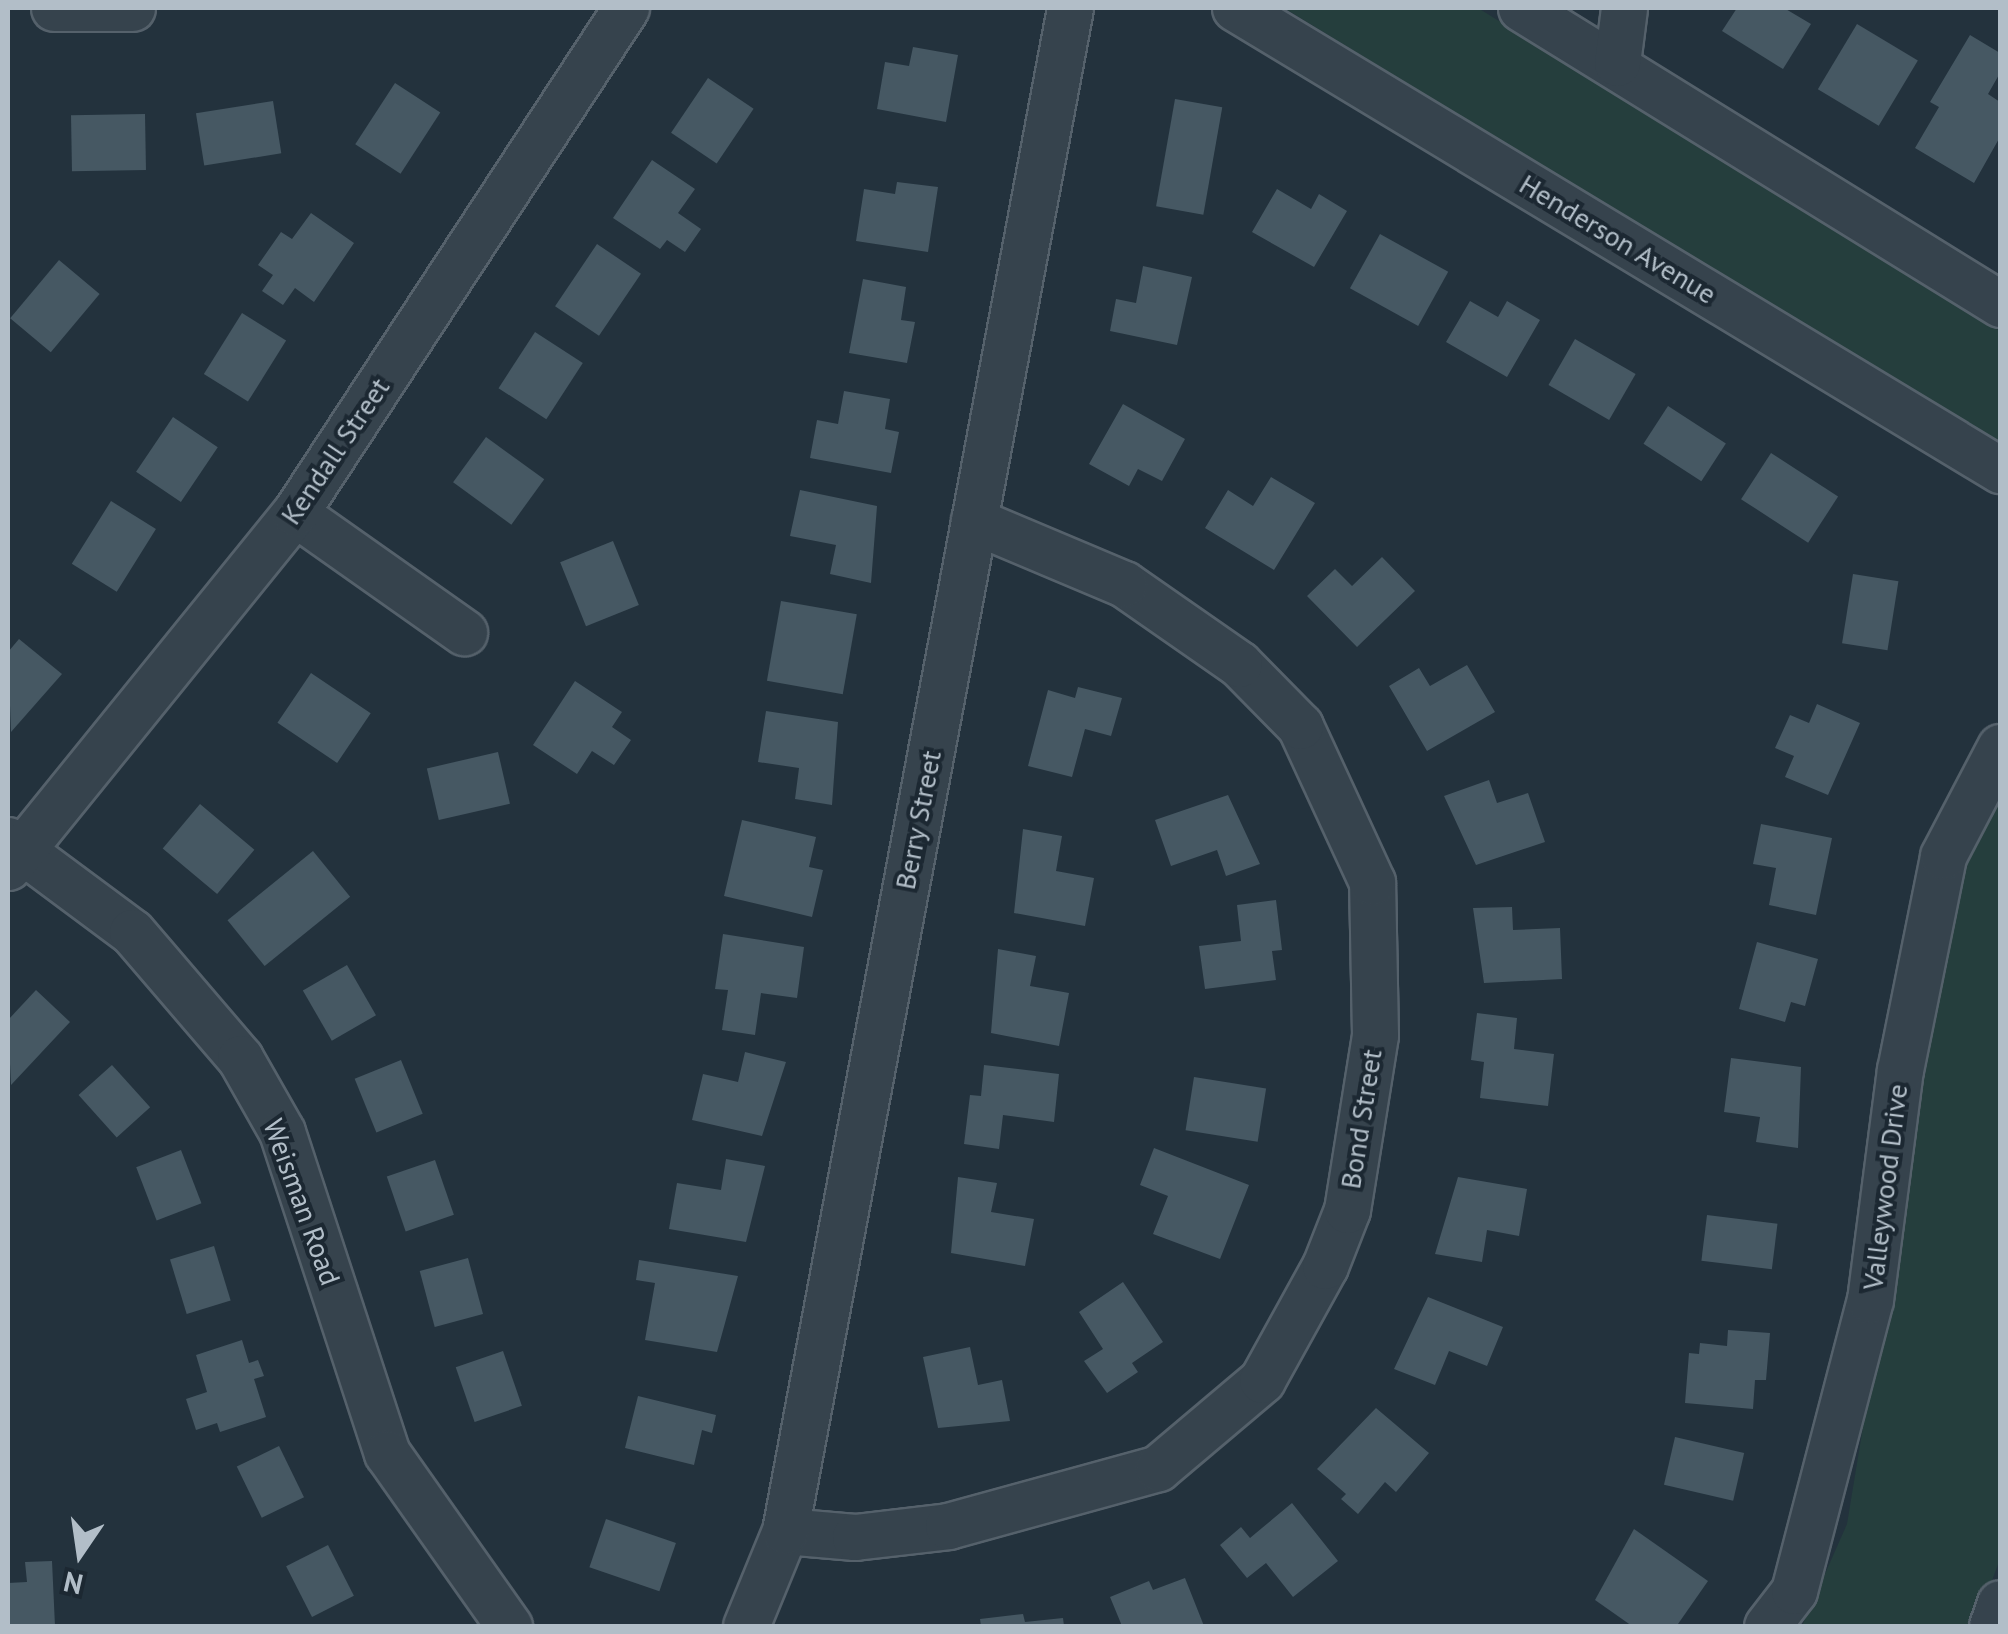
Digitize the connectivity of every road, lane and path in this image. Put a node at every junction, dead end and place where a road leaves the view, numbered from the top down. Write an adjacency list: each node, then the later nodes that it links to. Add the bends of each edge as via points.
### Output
1 (54, 8): 2 (street)
2 (132, 8)
3 (626, 8): 11 (street, Kendall Street)
4 (1070, 8): 12 (street, Berry Street)
5 (1234, 8): 10 (street, Henderson Avenue)
6 (1521, 8): 8 (street)
7 (1624, 8): 8 (street)
8 (1616, 63): 9 (street)
9 (2000, 304)
10 (2000, 470)
11 (296, 513): 13 (street); 15 (street, Kendall Street)
12 (974, 522): 16 (street, Berry Street); 16 (street, Bond Street, via 1124,584 1239,664 1300,726 1372,882 1375,1034 1347,1210 1325,1266 1262,1380 1158,1468 948,1526 855,1537)
13 (464, 632)
14 (2000, 747): 20 (street, Valleywood Drive, via 1943,856 1900,1070 1870,1300 1794,1592)
15 (12, 853): 18 (street, Weisman Road, via 132,932 240,1058 282,1132 387,1453)
16 (785, 1531): 19 (street, Berry Street)
17 (2000, 1603): 21 (street)
18 (509, 1626)
19 (746, 1626)
20 (1766, 1626)
21 (1992, 1626)

